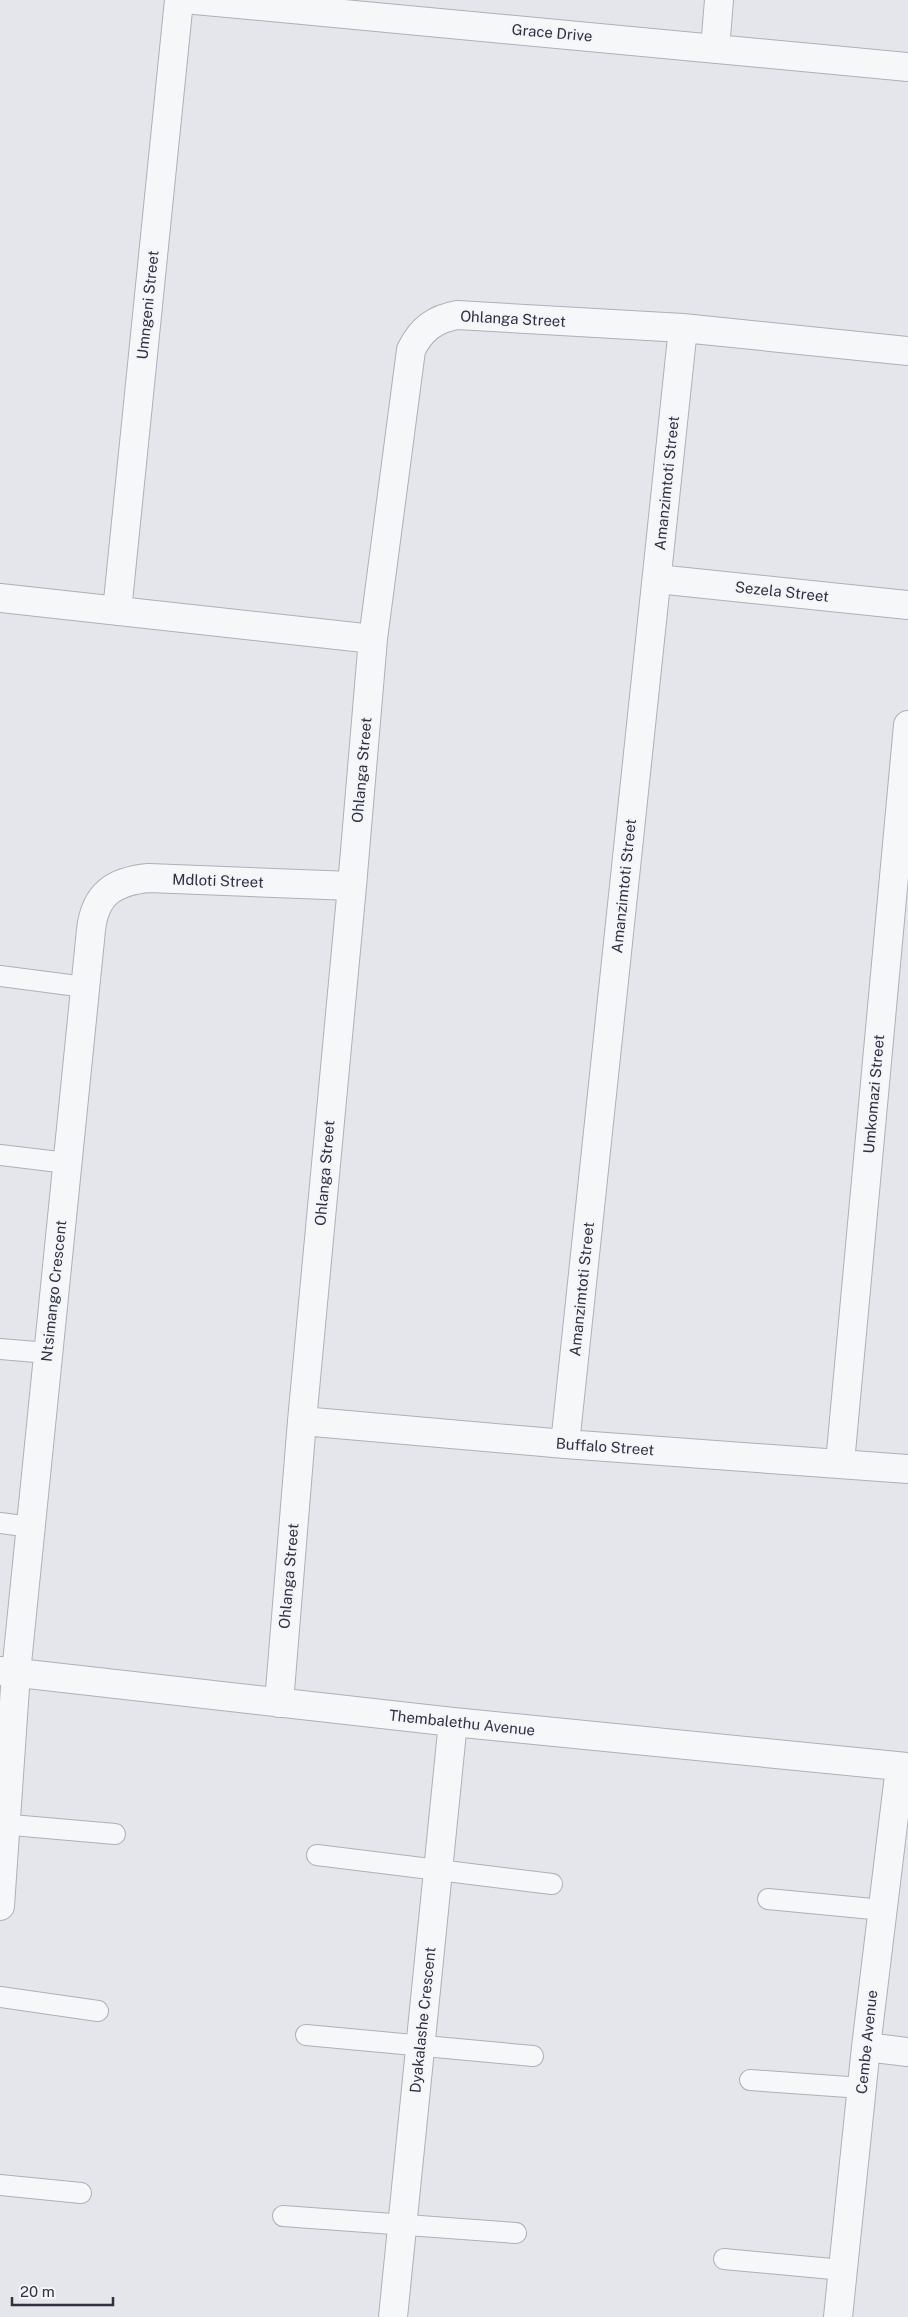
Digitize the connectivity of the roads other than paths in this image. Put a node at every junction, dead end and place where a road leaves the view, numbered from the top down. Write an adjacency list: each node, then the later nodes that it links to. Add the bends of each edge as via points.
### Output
1 (179, 0): 11 (street, Umngeni Street)
2 (195, 0): 4 (street, Grace Drive)
3 (719, 0): 4 (street)
4 (715, 49): 5 (street, Grace Drive)
5 (908, 67)
6 (683, 328): 7 (street, Ohlanga Street); 8 (street, Amanzimtoti Street); 12 (street, Ohlanga Street, via 457,315 442,318 417,337 411,350)
7 (908, 350)
8 (657, 578): 10 (street, Sezela Street); 23 (street, Amanzimtoti Street)
9 (0, 598): 11 (street)
10 (908, 605)
11 (117, 611): 12 (street)
12 (373, 639): 14 (street, Ohlanga Street)
13 (908, 725): 24 (street, Umkomazi Street)
14 (352, 886): 15 (street, Mdloti Street, via 133,879 110,889); 22 (street, Ohlanga Street)
15 (95, 909): 17 (street, Ntsimango Crescent)
16 (0, 976): 17 (lane)
17 (85, 987): 19 (street, Ntsimango Crescent)
18 (0, 1155): 19 (lane)
19 (67, 1163): 21 (street, Ntsimango Crescent)
20 (0, 1349): 21 (lane)
21 (48, 1353): 27 (street, Ntsimango Crescent)
22 (302, 1421): 23 (street, Buffalo Street); 29 (street, Ohlanga Street)
23 (565, 1444): 24 (street, Buffalo Street)
24 (840, 1464): 25 (street, Buffalo Street)
25 (908, 1469)
26 (0, 1524): 27 (lane)
27 (30, 1527): 28 (street, Ntsimango Crescent)
28 (8, 1672): 29 (street, Thembalethu Avenue); 32 (street)
29 (279, 1702): 30 (street, Thembalethu Avenue)
30 (453, 1722): 31 (street, Thembalethu Avenue); 35 (street, Dyakalashe Crescent)
31 (904, 1767): 39 (street, Cembe Avenue)
32 (3, 1824): 33 (lane); 38 (street)
33 (114, 1834)
34 (318, 1855): 35 (lane)
35 (438, 1870): 36 (lane); 43 (street, Dyakalashe Crescent)
36 (552, 1884)
37 (768, 1899): 39 (lane)
38 (0, 1906)
39 (883, 1910): 44 (street, Cembe Avenue)
40 (0, 1997): 41 (lane)
41 (98, 2011)
42 (306, 2035): 43 (lane)
43 (421, 2046): 46 (lane); 52 (street, Dyakalashe Crescent)
44 (866, 2047): 45 (street); 48 (street, Cembe Avenue)
45 (908, 2052)
46 (533, 2056)
47 (750, 2080): 48 (lane)
48 (862, 2088): 55 (street, Cembe Avenue)
49 (0, 2185): 50 (lane)
50 (81, 2193)
51 (283, 2216): 52 (lane)
52 (403, 2225): 53 (lane); 56 (street, Dyakalashe Crescent)
53 (516, 2234)
54 (724, 2259): 55 (lane)
55 (843, 2270): 57 (street, Cembe Avenue)
56 (394, 2317)
57 (838, 2317)

